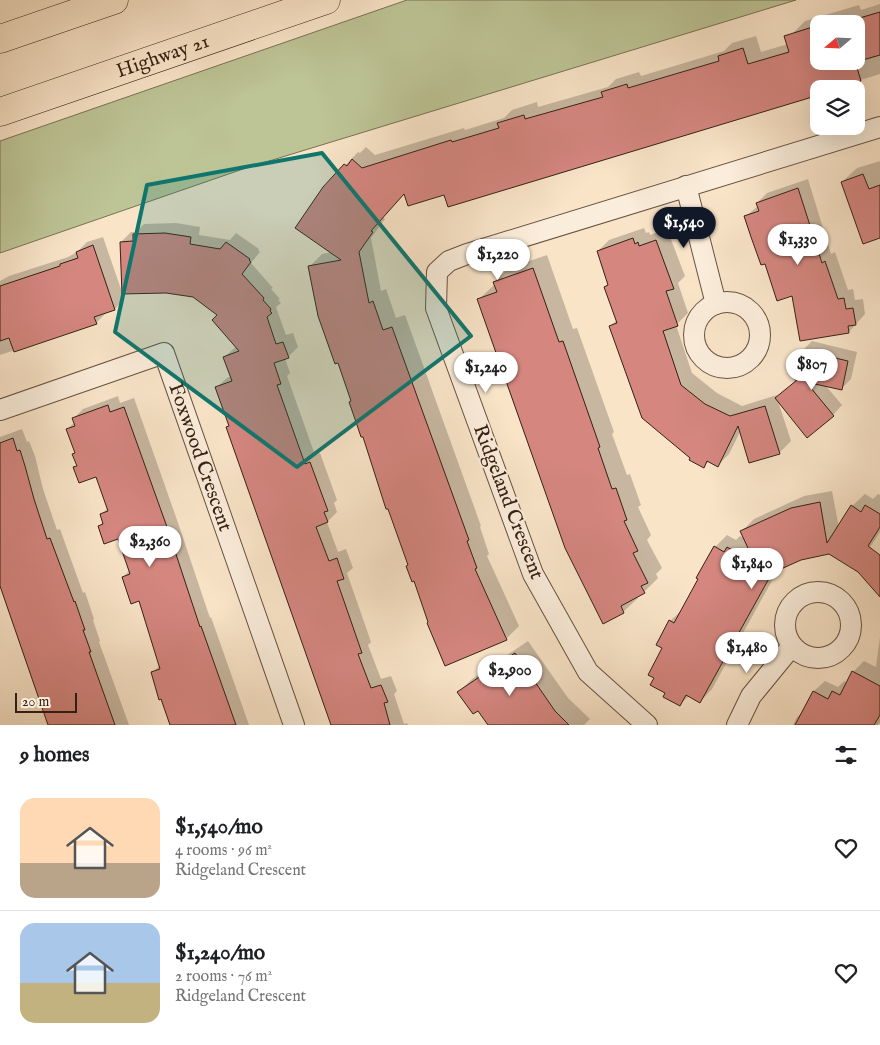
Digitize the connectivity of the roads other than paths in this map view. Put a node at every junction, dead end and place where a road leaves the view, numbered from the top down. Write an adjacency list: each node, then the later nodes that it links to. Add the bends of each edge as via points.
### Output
1 (114, 0): 3 (main road)
2 (326, 0): 4 (main road, Highway 21)
3 (0, 39)
4 (0, 112)
5 (880, 127): 6 (street, Ridgeland Crescent)
6 (686, 186): 7 (street); 11 (street, Ridgeland Crescent, via 467,254 450,261 437,272 436,308 533,574 588,672)
7 (716, 304)
8 (0, 410): 10 (street, Foxwood Crescent, via 164,353)
9 (792, 646): 12 (street, via 751,696)
10 (294, 725)
11 (648, 725)
12 (737, 725)

